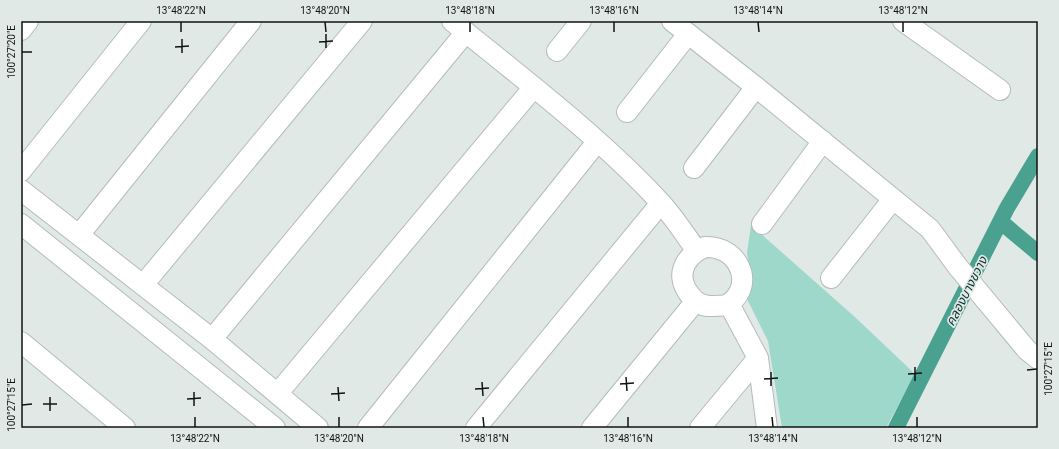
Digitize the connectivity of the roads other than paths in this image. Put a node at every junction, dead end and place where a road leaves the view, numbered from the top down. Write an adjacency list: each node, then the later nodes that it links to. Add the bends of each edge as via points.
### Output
1 (28, 21): 9 (street)
2 (141, 21): 19 (street)
3 (251, 21): 25 (street)
4 (362, 21): 28 (street)
5 (581, 21): 11 (street)
6 (672, 21): 10 (street)
7 (903, 21): 14 (street)
8 (459, 27): 12 (street); 31 (street)
9 (21, 30)
10 (688, 34): 13 (street); 15 (street)
11 (557, 52)
12 (534, 87): 17 (street); 35 (street)
13 (756, 87): 16 (street); 18 (street)
14 (1000, 90)
15 (627, 112)
16 (823, 141): 21 (street); 24 (street)
17 (597, 142): 22 (street); 39 (street)
18 (694, 168)
19 (21, 171)
20 (21, 190): 25 (street)
21 (894, 200): 27 (street); 34 (street, via 930,229 958,267 1027,350)
22 (661, 203): 26 (street); 40 (street)
23 (21, 224): 37 (street)
24 (762, 224)
25 (79, 234): 28 (street)
26 (697, 251): 29 (street, via 686,263 683,278 685,288); 30 (street, via 714,247 722,249 740,266 741,285)
27 (831, 278)
28 (143, 285): 31 (street)
29 (695, 302): 30 (street, via 708,306); 41 (street)
30 (730, 304): 33 (street)
31 (212, 339): 35 (street)
32 (21, 342): 36 (street)
33 (758, 358): 42 (street); 43 (street)
34 (1038, 359)
35 (278, 393): 38 (street)
36 (125, 428)
37 (275, 428)
38 (318, 428)
39 (368, 428)
40 (476, 428)
41 (592, 428)
42 (700, 428)
43 (767, 428)

